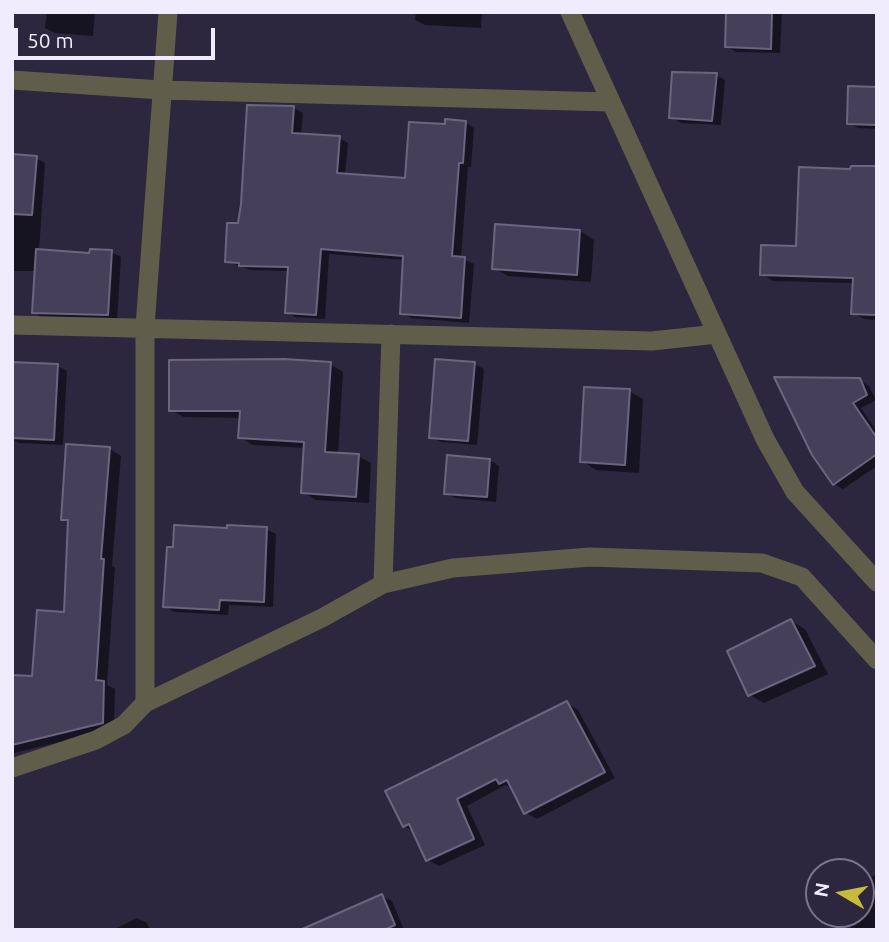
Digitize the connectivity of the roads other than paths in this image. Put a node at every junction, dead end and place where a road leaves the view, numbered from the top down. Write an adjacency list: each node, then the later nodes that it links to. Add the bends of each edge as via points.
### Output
1 (168, 12): 4 (street)
2 (570, 12): 5 (street)
3 (12, 80): 4 (street)
4 (161, 90): 5 (street); 7 (street)
5 (610, 102): 9 (street)
6 (12, 325): 7 (street)
7 (145, 327): 8 (street); 13 (street)
8 (391, 334): 9 (street, via 652,341); 11 (street)
9 (717, 334): 10 (street, via 795,492)
10 (877, 582)
11 (383, 584): 12 (street, via 453,568 590,557 762,563 802,577); 13 (street)
12 (877, 660)
13 (145, 703): 14 (street, via 124,725 96,740)
14 (12, 768)

